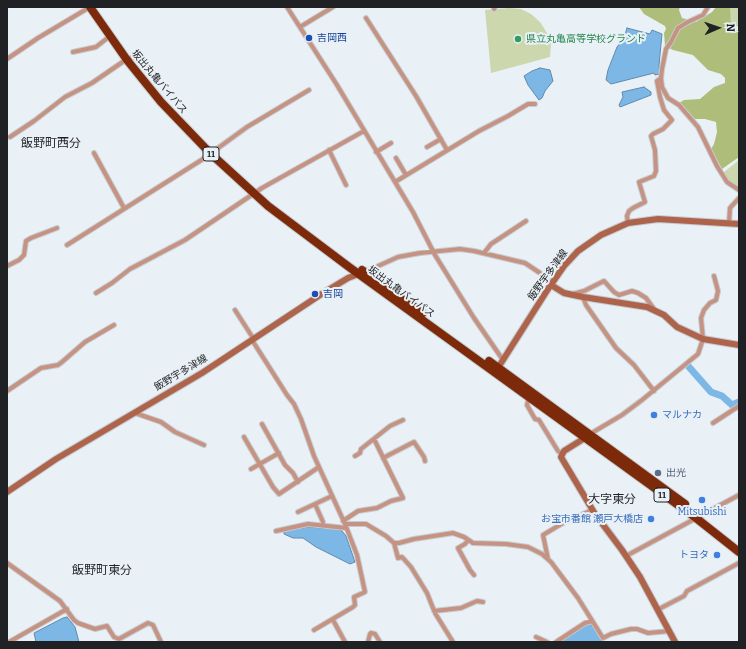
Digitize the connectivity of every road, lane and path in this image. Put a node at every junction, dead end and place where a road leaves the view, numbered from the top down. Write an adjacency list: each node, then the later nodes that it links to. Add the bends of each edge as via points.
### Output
1 (90, 7): 8 (highway, 坂出丸亀バイパス / 11); 11 (street)
2 (96, 7): 10 (highway, 坂出丸亀バイパス / 11)
3 (287, 7): 7 (street)
4 (333, 7): 7 (street)
5 (708, 7): 12 (street, via 703,15 678,28 666,49)
6 (366, 18): 17 (street)
7 (300, 27): 15 (street)
8 (110, 35): 9 (street, via 96,47); 10 (highway, 坂出丸亀バイパス / 11)
9 (73, 52)
10 (131, 58): 16 (street, via 64,97); 22 (highway, 坂出丸亀バイパス / 11)
11 (7, 59)
12 (661, 78): 29 (street, via 662,87 668,98 679,105 698,127 727,182); 34 (street, via 657,81 660,97 664,110 672,120 651,136 656,171 654,176 639,182 645,202 629,212)
13 (309, 90): 22 (street, via 247,127)
14 (535, 104): 21 (street, via 528,104)
15 (364, 130): 20 (street); 23 (street)
16 (10, 138)
17 (441, 139): 19 (street); 21 (street)
18 (391, 143): 23 (street)
19 (427, 147)
20 (329, 150): 28 (street); 30 (street)
21 (447, 150): 26 (street)
22 (212, 152): 30 (highway, 坂出丸亀バイパス / 11); 32 (street)
23 (376, 152): 27 (street)
24 (94, 153): 32 (street)
25 (396, 158): 26 (street)
26 (406, 175): 27 (street)
27 (395, 182): 39 (street)
28 (346, 185)
29 (739, 190)
30 (256, 192): 42 (highway, 坂出丸亀バイパス / 11); 45 (street, via 184,240 130,269)
31 (739, 198): 35 (street, via 730,208)
32 (124, 208): 38 (street)
33 (526, 221): 40 (street, via 491,244)
34 (628, 223): 35 (main road, 飯野宇多津線, via 670,219); 44 (main road, 飯野宇多津線, via 601,235 578,251)
35 (729, 223): 36 (main road, 飯野宇多津線)
36 (739, 224)
37 (57, 228): 41 (street, via 26,241 24,255)
38 (67, 245)
39 (434, 252): 40 (street, via 455,249); 42 (street, via 398,257); 54 (street)
40 (484, 253): 44 (street, via 526,263)
41 (7, 266)
42 (362, 273): 51 (main road, 飯野宇多津線, via 320,295); 55 (highway, 坂出丸亀バイパス / 11, via 410,310)
43 (714, 276): 52 (street, via 718,291 716,300 704,310 701,318)
44 (551, 285): 46 (main road); 54 (main road, 飯野宇多津線)
45 (96, 293)
46 (571, 294): 47 (main road); 48 (street, via 604,281 619,295 632,291 638,293 646,298)
47 (583, 297): 48 (main road, via 631,303); 57 (street, via 616,348 634,364)
48 (654, 309): 52 (main road, via 677,327)
49 (235, 310): 51 (street)
50 (114, 325): 56 (street, via 85,342 58,365 41,368)
51 (252, 339): 60 (main road, 飯野宇多津線, via 202,373); 74 (street, via 302,419)
52 (702, 339): 53 (main road); 57 (street, via 698,354)
53 (739, 346)
54 (503, 360): 55 (main road, 飯野宇多津線)
55 (497, 370): 58 (highway, 坂出丸亀バイパス / 11); 64 (highway, 坂出丸亀バイパス / 11)
56 (7, 391)
57 (654, 391): 64 (street)
58 (529, 397): 64 (highway, 坂出丸亀バイパス / 11); 69 (street, via 527,404 535,418)
59 (739, 406): 63 (street)
60 (135, 413): 67 (street, via 161,422 175,432); 77 (main road, 飯野宇多津線, via 56,459)
61 (403, 420): 66 (street, via 390,426)
62 (262, 424): 68 (street)
63 (712, 424)
64 (588, 436): 69 (main road); 83 (highway, 坂出丸亀バイパス / 11)
65 (244, 437): 73 (street)
66 (374, 439): 70 (street); 71 (street)
67 (204, 445)
68 (278, 454): 73 (street); 76 (street)
69 (562, 454): 81 (main road, via 561,457)
70 (355, 456)
71 (383, 458): 72 (street, via 414,442); 85 (street, via 403,498 377,508 358,511)
72 (425, 461)
73 (260, 464): 75 (street); 76 (street, via 279,494)
74 (319, 467): 76 (street); 79 (street)
75 (251, 470)
76 (298, 482)
77 (7, 492)
78 (739, 495): 83 (street)
79 (332, 496): 80 (street); 85 (street)
80 (315, 504): 82 (street); 84 (street)
81 (592, 510): 91 (main road); 92 (street, via 543,534)
82 (298, 512)
83 (698, 517): 89 (highway, 坂出丸亀バイパス / 11); 90 (highway, 坂出丸亀バイパス / 11); 91 (street)
84 (323, 522)
85 (345, 524): 86 (street, via 308,524); 88 (street, via 366,524); 100 (street, via 365,592 354,597 355,605)
86 (276, 531)
87 (468, 540): 88 (street, via 453,533); 92 (street, via 473,543 528,548); 95 (street, via 458,548)
88 (394, 543): 99 (street, via 398,558 402,557 411,567 427,593)
89 (739, 546)
90 (739, 552)
91 (626, 556): 98 (main road)
92 (548, 559): 101 (street, via 564,578)
93 (7, 563): 97 (street, via 60,601)
94 (739, 563): 98 (street)
95 (474, 575)
96 (483, 602): 99 (street, via 477,601 461,608)
97 (67, 609): 106 (street); 107 (street, via 78,623 95,629 107,626 118,639 148,623 153,625)
98 (659, 609): 103 (main road)
99 (434, 611): 111 (street)
100 (333, 620): 102 (street); 108 (street)
101 (592, 621): 105 (street); 113 (street)
102 (314, 630)
103 (670, 631): 105 (street, via 648,633 632,629 611,634); 114 (main road)
104 (536, 637): 112 (street)
105 (603, 640)
106 (9, 642)
107 (161, 642)
108 (345, 642)
109 (368, 642): 110 (street, via 371,633 375,634)
110 (380, 642)
111 (452, 642)
112 (547, 642)
113 (556, 642)
114 (675, 642)

